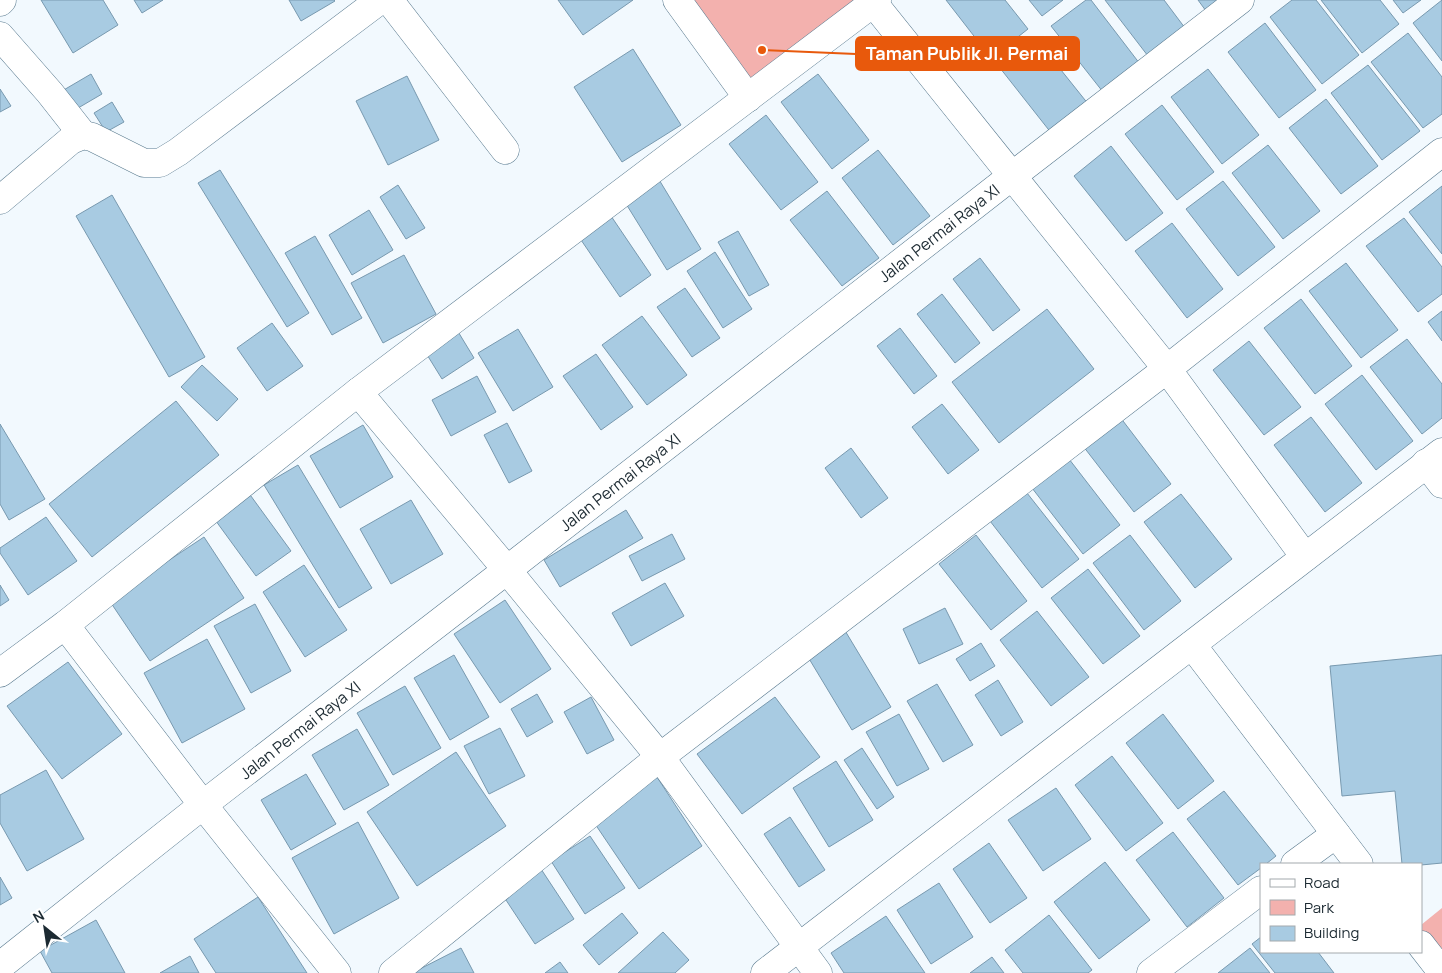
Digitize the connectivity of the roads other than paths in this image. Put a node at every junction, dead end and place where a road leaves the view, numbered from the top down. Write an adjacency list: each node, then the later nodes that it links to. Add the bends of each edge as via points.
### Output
1 (380, 0): 8 (street, via 178,152 160,162 144,163 92,136)
2 (389, 0): 9 (street)
3 (677, 0): 7 (street)
4 (1240, 0): 11 (street, Jalan Permai Raya XI)
5 (874, 1): 7 (street); 11 (street)
6 (0, 36): 8 (street)
7 (748, 98): 14 (street)
8 (83, 135): 12 (street, via 71,140)
9 (505, 150)
10 (1442, 152): 13 (street)
11 (1012, 176): 13 (street); 17 (street, Jalan Permai Raya XI)
12 (0, 200)
13 (1167, 368): 16 (street); 21 (street)
14 (358, 392): 17 (street); 18 (street)
15 (1437, 466): 16 (street)
16 (1305, 557): 19 (street)
17 (507, 570): 21 (street); 22 (street, Jalan Permai Raya XI)
18 (65, 625): 20 (street); 22 (street)
19 (1192, 645): 23 (street); 28 (street)
20 (0, 673)
21 (660, 756): 28 (street); 32 (street)
22 (203, 805): 29 (street, Jalan Permai Raya XI); 31 (street)
23 (1336, 834): 24 (street); 25 (street)
24 (1296, 863)
25 (1359, 863)
26 (1260, 891): 35 (street)
27 (1422, 946): 30 (street)
28 (798, 947): 33 (street); 34 (street)
29 (0, 966)
30 (1442, 972)
31 (337, 973)
32 (393, 973)
33 (765, 973)
34 (818, 973)
35 (1150, 973)

